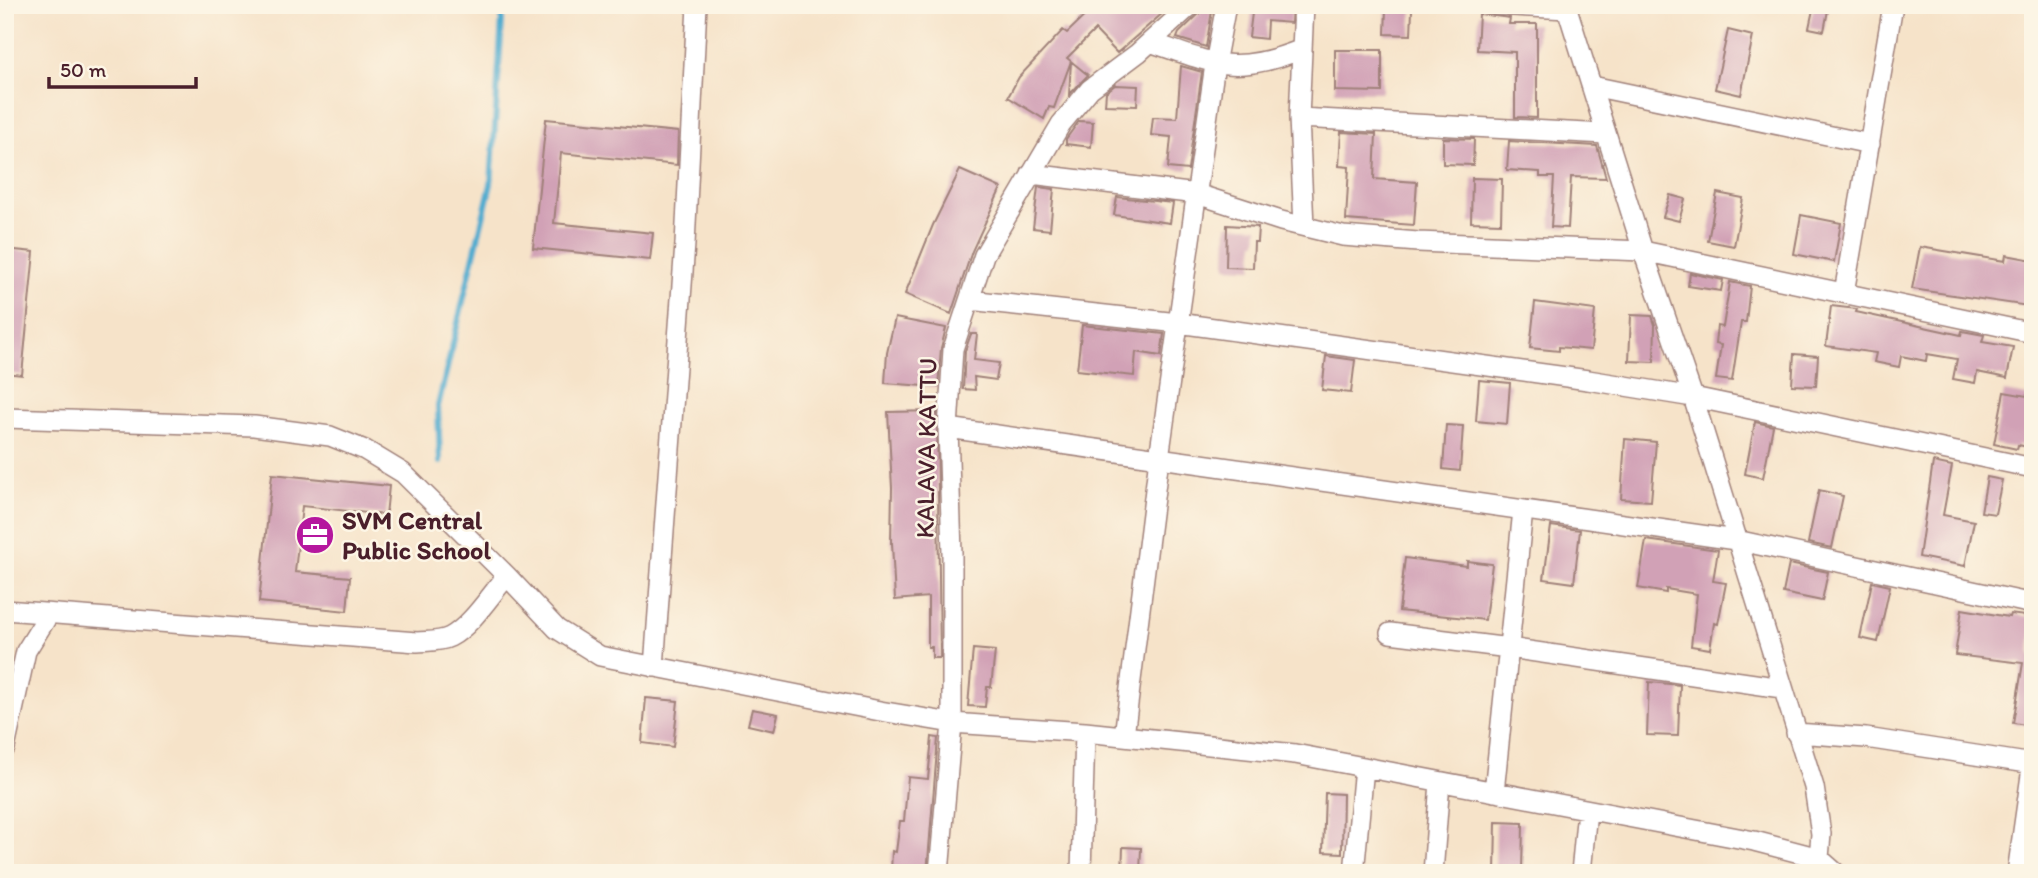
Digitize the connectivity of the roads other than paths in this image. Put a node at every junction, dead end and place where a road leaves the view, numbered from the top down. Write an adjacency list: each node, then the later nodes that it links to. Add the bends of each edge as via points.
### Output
1 (697, 5): 36 (street, via 685,244)
2 (1191, 5): 8 (street, KALAVA KATTU)
3 (1226, 5): 10 (street)
4 (1304, 5): 9 (street)
5 (1496, 5): 7 (street)
6 (1893, 5): 14 (street)
7 (1567, 7): 11 (street)
8 (1150, 42): 10 (street); 15 (street, KALAVA KATTU, via 1090,89 1061,124)
9 (1302, 49): 10 (street, via 1249,65); 12 (street)
10 (1215, 64): 16 (street)
11 (1592, 86): 13 (street); 14 (street)
12 (1299, 118): 13 (street); 17 (street)
13 (1606, 134): 18 (street)
14 (1870, 144): 19 (street)
15 (1031, 174): 16 (street); 20 (street, KALAVA KATTU, via 984,255)
16 (1196, 194): 17 (street); 21 (street)
17 (1304, 226): 18 (street, via 1343,236 1418,242)
18 (1643, 251): 19 (street); 23 (street)
19 (1844, 293): 22 (street)
20 (969, 300): 21 (street); 25 (street, KALAVA KATTU, via 953,349)
21 (1178, 323): 23 (street); 26 (street)
22 (2033, 333)
23 (1693, 397): 27 (street); 29 (street)
24 (5, 418): 30 (street, via 254,426 330,436 403,473)
25 (948, 428): 26 (street); 38 (street, KALAVA KATTU)
26 (1159, 458): 28 (street); 41 (street)
27 (2033, 468)
28 (1523, 510): 29 (street); 35 (street)
29 (1735, 540): 31 (street); 37 (street)
30 (507, 576): 33 (street, via 464,626 439,641); 36 (street, via 557,629 589,650)
31 (2033, 604)
32 (5, 610): 33 (street)
33 (50, 614): 42 (street, via 26,652)
34 (1390, 633): 35 (street)
35 (1509, 648): 37 (street); 46 (street)
36 (654, 667): 38 (street)
37 (1782, 688): 40 (street)
38 (952, 723): 39 (street); 49 (street, KALAVA KATTU)
39 (1085, 732): 41 (street); 50 (street)
40 (1796, 733): 43 (street, via 1866,738); 48 (street, via 1819,811)
41 (1124, 736): 44 (street, via 1295,754)
42 (5, 748)
43 (2033, 763): 55 (street)
44 (1364, 767): 45 (street); 51 (street)
45 (1440, 782): 46 (street); 52 (street)
46 (1494, 792): 47 (street)
47 (1587, 810): 48 (street); 53 (street)
48 (1819, 858): 54 (street)
49 (939, 873)
50 (1081, 873)
51 (1354, 873)
52 (1433, 873)
53 (1581, 873)
54 (1836, 873)
55 (2017, 873)

